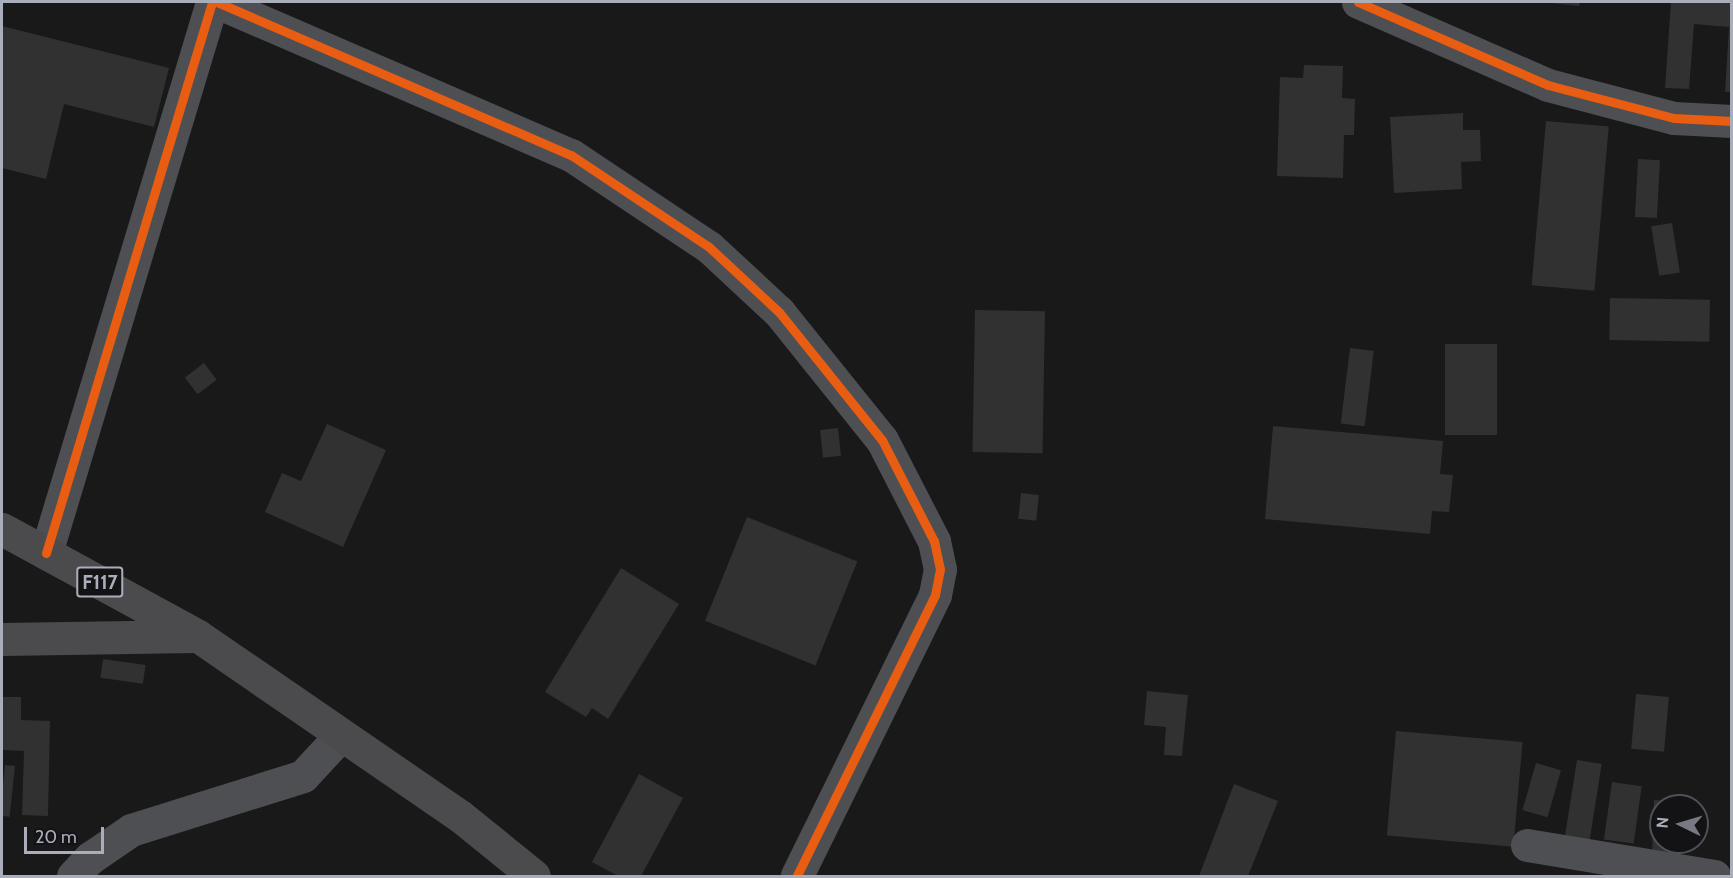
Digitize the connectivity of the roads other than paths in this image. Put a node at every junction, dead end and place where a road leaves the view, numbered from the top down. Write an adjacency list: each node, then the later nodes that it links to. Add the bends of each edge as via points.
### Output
1 (212, 2): 6 (street)
2 (217, 2): 13 (street, via 570,155 709,247 779,312 882,440 934,541 940,569 935,595)
3 (1358, 2): 4 (street, via 1548,85 1674,118)
4 (1731, 121)
5 (2, 529): 6 (main road, F117)
6 (46, 553): 7 (main road, F117)
7 (198, 636): 8 (main road); 9 (main road)
8 (2, 639)
9 (340, 735): 11 (street, via 303,776 131,830 90,858); 12 (main road, via 460,816)
10 (1527, 845): 14 (street)
11 (73, 876)
12 (534, 876)
13 (797, 876)
14 (1714, 876)

